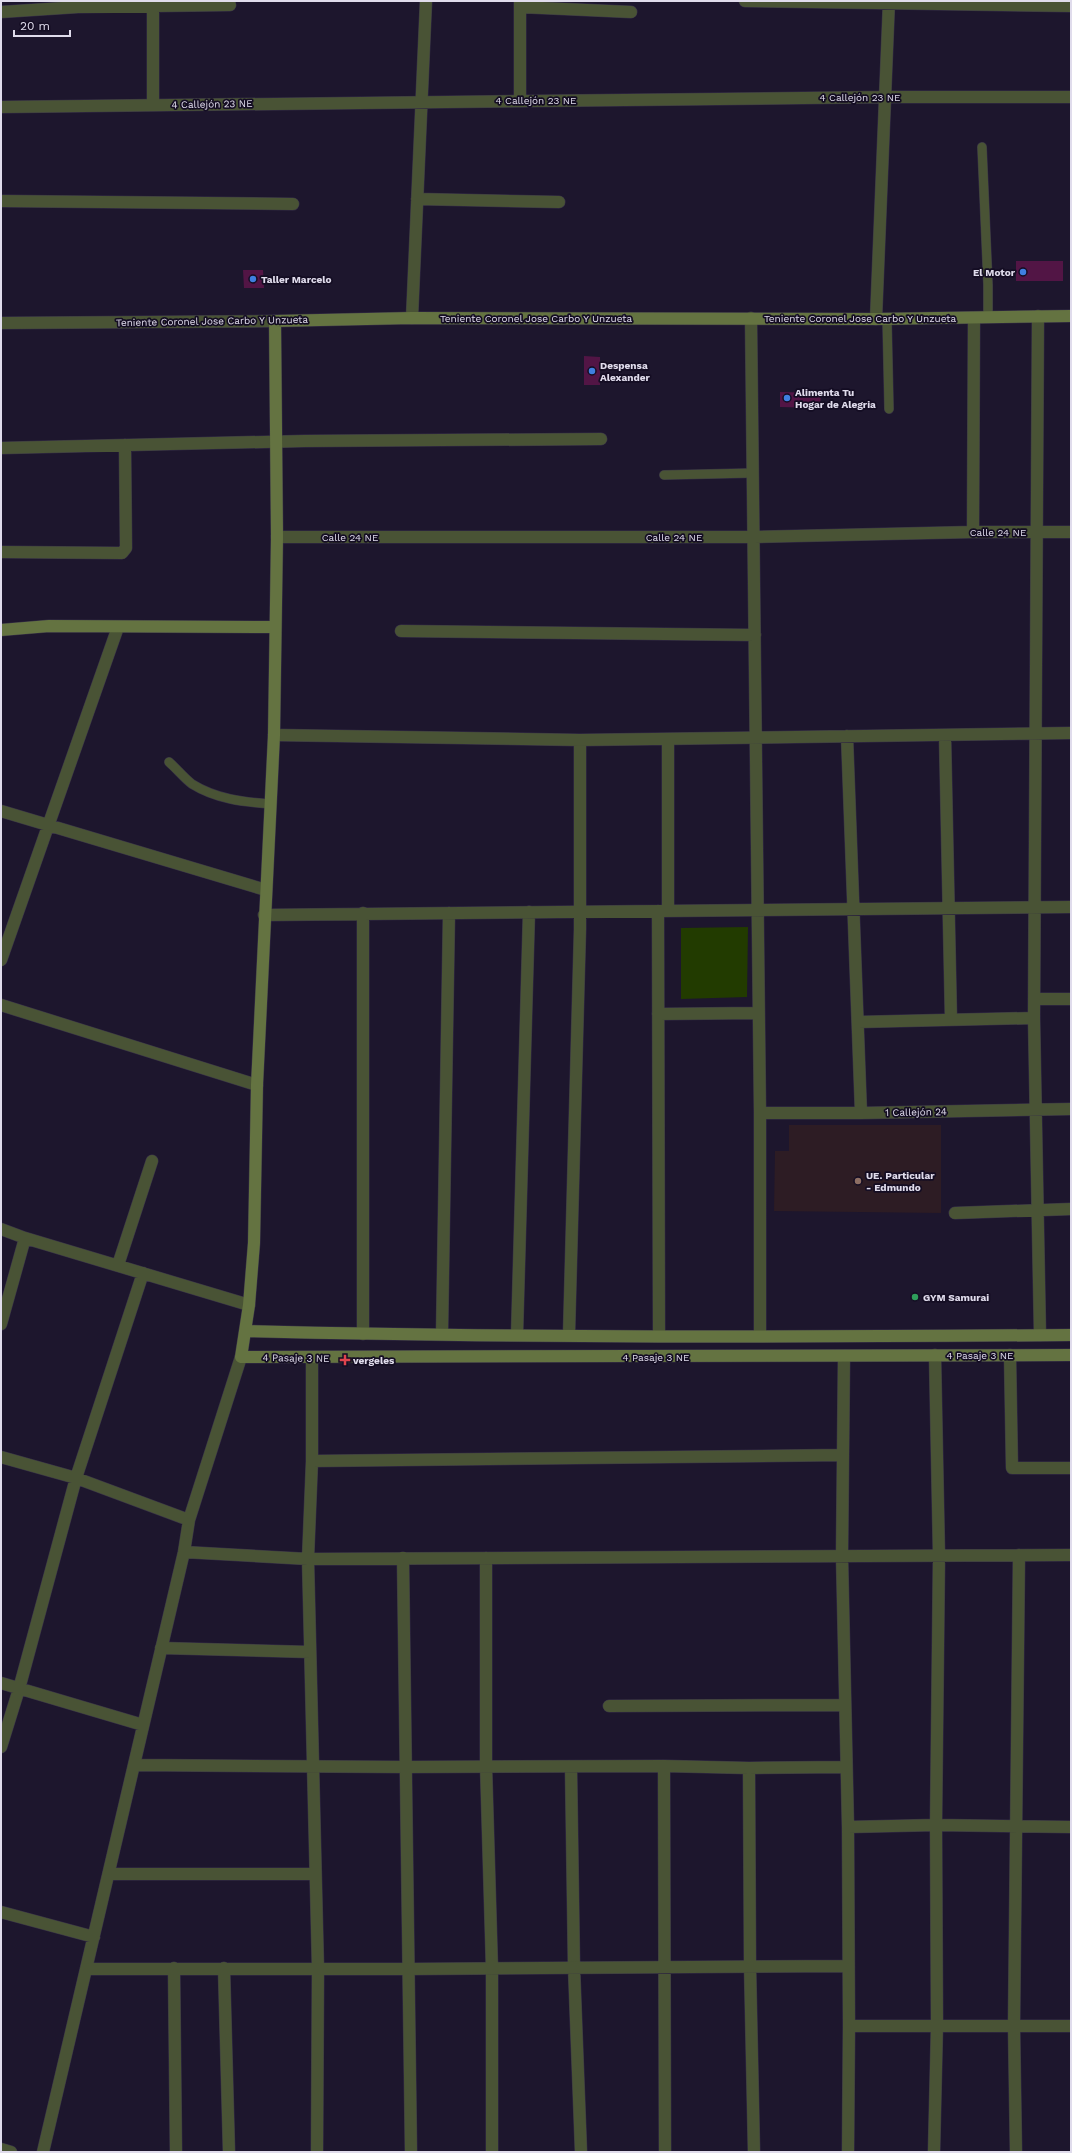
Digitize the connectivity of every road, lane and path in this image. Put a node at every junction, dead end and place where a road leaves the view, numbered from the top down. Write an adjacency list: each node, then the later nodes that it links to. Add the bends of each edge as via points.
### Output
1 (426, 1): 13 (street)
2 (745, 1): 3 (street)
3 (889, 2): 7 (street); 10 (street)
4 (153, 4): 6 (street); 8 (street); 14 (street)
5 (520, 4): 9 (street); 12 (street)
6 (230, 5)
7 (1071, 6)
8 (1, 12)
9 (631, 12)
10 (886, 97): 11 (street, 4 Callejón 23 NE); 12 (street, 4 Callejón 23 NE); 27 (street)
11 (1071, 97)
12 (520, 100): 13 (street, 4 Callejón 23 NE)
13 (422, 101): 14 (street, 4 Callejón 23 NE); 17 (street)
14 (153, 104): 15 (street, 4 Callejón 23 NE)
15 (1, 107)
16 (982, 148): 23 (lane)
17 (417, 199): 19 (street); 24 (street)
18 (1, 201): 20 (street)
19 (559, 202)
20 (293, 204)
21 (1038, 316): 22 (street, Teniente Coronel Jose Carbo Y Unzueta); 23 (street, Teniente Coronel Jose Carbo Y Unzueta); 38 (street)
22 (1071, 316)
23 (988, 317): 26 (street, Teniente Coronel Jose Carbo Y Unzueta)
24 (412, 318): 25 (street, Teniente Coronel Jose Carbo Y Unzueta); 28 (street, Teniente Coronel Jose Carbo Y Unzueta)
25 (751, 318): 27 (street, Teniente Coronel Jose Carbo Y Unzueta); 35 (street)
26 (974, 318): 27 (street, Teniente Coronel Jose Carbo Y Unzueta); 37 (street)
27 (881, 319): 30 (lane)
28 (275, 321): 29 (street, Teniente Coronel Jose Carbo Y Unzueta); 32 (street)
29 (1, 323)
30 (889, 409)
31 (601, 439): 32 (street)
32 (275, 442): 33 (street); 40 (street)
33 (125, 445): 34 (street); 42 (street, via 125,551)
34 (1, 448)
35 (753, 473): 36 (lane); 41 (street)
36 (664, 475)
37 (973, 532): 38 (street, Calle 24 NE); 41 (street, Calle 24 NE)
38 (1036, 532): 39 (street, Calle 24 NE); 48 (street)
39 (1071, 532)
40 (277, 537): 41 (street, Calle 24 NE); 44 (street)
41 (755, 537): 47 (street)
42 (1, 552)
43 (118, 626): 44 (street); 45 (street, via 49,626); 59 (street)
44 (274, 627): 50 (street)
45 (1, 630)
46 (401, 631): 47 (street)
47 (755, 634): 53 (street)
48 (1035, 733): 49 (street); 51 (street); 61 (street)
49 (1071, 733)
50 (274, 735): 55 (street); 57 (street)
51 (945, 735): 52 (street); 63 (street)
52 (847, 736): 53 (street); 64 (street)
53 (756, 738): 54 (street); 65 (street)
54 (668, 739): 55 (street); 66 (street)
55 (580, 740): 68 (street)
56 (170, 762): 57 (lane, via 192,783 215,796)
57 (271, 804): 60 (street)
58 (1, 811): 59 (street)
59 (48, 826): 60 (street); 72 (street)
60 (266, 890): 71 (street)
61 (1035, 907): 62 (street); 63 (street); 73 (street)
62 (1071, 907)
63 (949, 908): 64 (street); 79 (street)
64 (853, 909): 65 (street); 80 (street)
65 (756, 910): 66 (street); 77 (street)
66 (663, 911): 68 (street); 76 (street)
67 (529, 912): 68 (street); 69 (street); 99 (street)
68 (580, 912): 100 (street)
69 (449, 913): 70 (street); 98 (street)
70 (363, 914): 71 (street); 97 (street)
71 (264, 915): 81 (street)
72 (1, 960)
73 (1034, 999): 74 (street); 78 (street)
74 (1071, 999)
75 (1, 1005): 81 (street)
76 (658, 1014): 77 (street); 103 (street)
77 (758, 1014): 84 (street)
78 (1034, 1018): 79 (street); 83 (street)
79 (951, 1020): 80 (street)
80 (858, 1022): 85 (street)
81 (257, 1085): 94 (street, via 254,1243)
82 (1071, 1109): 83 (street, 1 Callejón 24)
83 (1035, 1110): 85 (street, 1 Callejón 24); 88 (street)
84 (760, 1112): 85 (street, 1 Callejón 24); 104 (street)
85 (861, 1113)
86 (152, 1161): 92 (street)
87 (1071, 1209): 88 (street)
88 (1038, 1210): 89 (street); 101 (street)
89 (955, 1213)
90 (1, 1229): 91 (street)
91 (25, 1238): 92 (street); 95 (street)
92 (118, 1266): 93 (street)
93 (143, 1273): 94 (street); 115 (street)
94 (249, 1305): 96 (street)
95 (1, 1324)
96 (246, 1331): 97 (street, 4 Pasaje 3 NE); 109 (street)
97 (363, 1334): 98 (street, 4 Pasaje 3 NE)
98 (442, 1334): 99 (street, 4 Pasaje 3 NE)
99 (517, 1334): 100 (street, 4 Pasaje 3 NE)
100 (569, 1334): 103 (street, 4 Pasaje 3 NE)
101 (1040, 1335): 102 (street, 4 Pasaje 3 NE); 104 (street, 4 Pasaje 3 NE)
102 (1071, 1335)
103 (658, 1336): 104 (street, 4 Pasaje 3 NE)
104 (760, 1336)
105 (1071, 1354): 107 (street, 4 Pasaje 3 NE)
106 (936, 1355): 107 (street, 4 Pasaje 3 NE); 108 (street, 4 Pasaje 3 NE); 121 (street)
107 (1010, 1355): 114 (street, via 1012,1468)
108 (844, 1356): 110 (street, 4 Pasaje 3 NE); 111 (street)
109 (241, 1357): 110 (street, 4 Pasaje 3 NE); 116 (street)
110 (312, 1358): 113 (street)
111 (843, 1455): 113 (street); 120 (street)
112 (1, 1457): 115 (street)
113 (312, 1461): 124 (street)
114 (1071, 1468)
115 (76, 1478): 116 (street); 128 (street)
116 (190, 1520): 117 (street)
117 (184, 1552): 124 (street); 125 (street)
118 (1019, 1555): 119 (street); 121 (street); 143 (street)
119 (1071, 1555)
120 (842, 1556): 121 (street); 123 (street); 129 (street)
121 (939, 1556): 141 (street)
122 (404, 1558): 123 (street); 124 (street); 137 (street)
123 (486, 1558): 134 (street)
124 (308, 1559): 126 (street)
125 (162, 1648): 126 (street); 131 (street)
126 (310, 1652): 135 (street)
127 (1, 1683): 128 (street)
128 (19, 1689): 131 (street); 132 (street)
129 (845, 1705): 130 (street); 139 (street)
130 (609, 1706)
131 (143, 1725): 133 (street)
132 (1, 1747)
133 (135, 1765): 135 (street); 145 (street)
134 (486, 1765): 137 (street); 138 (street); 158 (street)
135 (312, 1766): 137 (street); 146 (street)
136 (664, 1766): 138 (street); 140 (street); 152 (street)
137 (406, 1767): 157 (street)
138 (571, 1767): 151 (street)
139 (846, 1767): 140 (street); 142 (street)
140 (749, 1768): 149 (street)
141 (936, 1825): 142 (street); 143 (street); 159 (street)
142 (848, 1826): 150 (street)
143 (1017, 1826): 144 (street); 161 (street)
144 (1071, 1827)
145 (110, 1874): 146 (street); 148 (street)
146 (315, 1874): 156 (street)
147 (1, 1912): 148 (street)
148 (94, 1937): 155 (street)
149 (750, 1965): 150 (street); 152 (street); 173 (street)
150 (848, 1966): 160 (street)
151 (574, 1967): 152 (street); 158 (street); 171 (street)
152 (664, 1967): 172 (street)
153 (174, 1968): 154 (street); 155 (street); 166 (street)
154 (224, 1968): 156 (street); 167 (street)
155 (86, 1969): 165 (street)
156 (318, 1969): 157 (street); 168 (street)
157 (409, 1969): 158 (street); 169 (street)
158 (492, 1969): 170 (street)
159 (937, 2025): 160 (street); 161 (street); 175 (street)
160 (849, 2026): 174 (street)
161 (1014, 2026): 162 (street); 176 (street)
162 (1071, 2026)
163 (1, 2149): 164 (street)
164 (11, 2152)
165 (43, 2152)
166 (176, 2152)
167 (229, 2152)
168 (317, 2152)
169 (411, 2152)
170 (492, 2152)
171 (581, 2152)
172 (665, 2152)
173 (754, 2152)
174 (848, 2152)
175 (934, 2152)
176 (1016, 2152)

